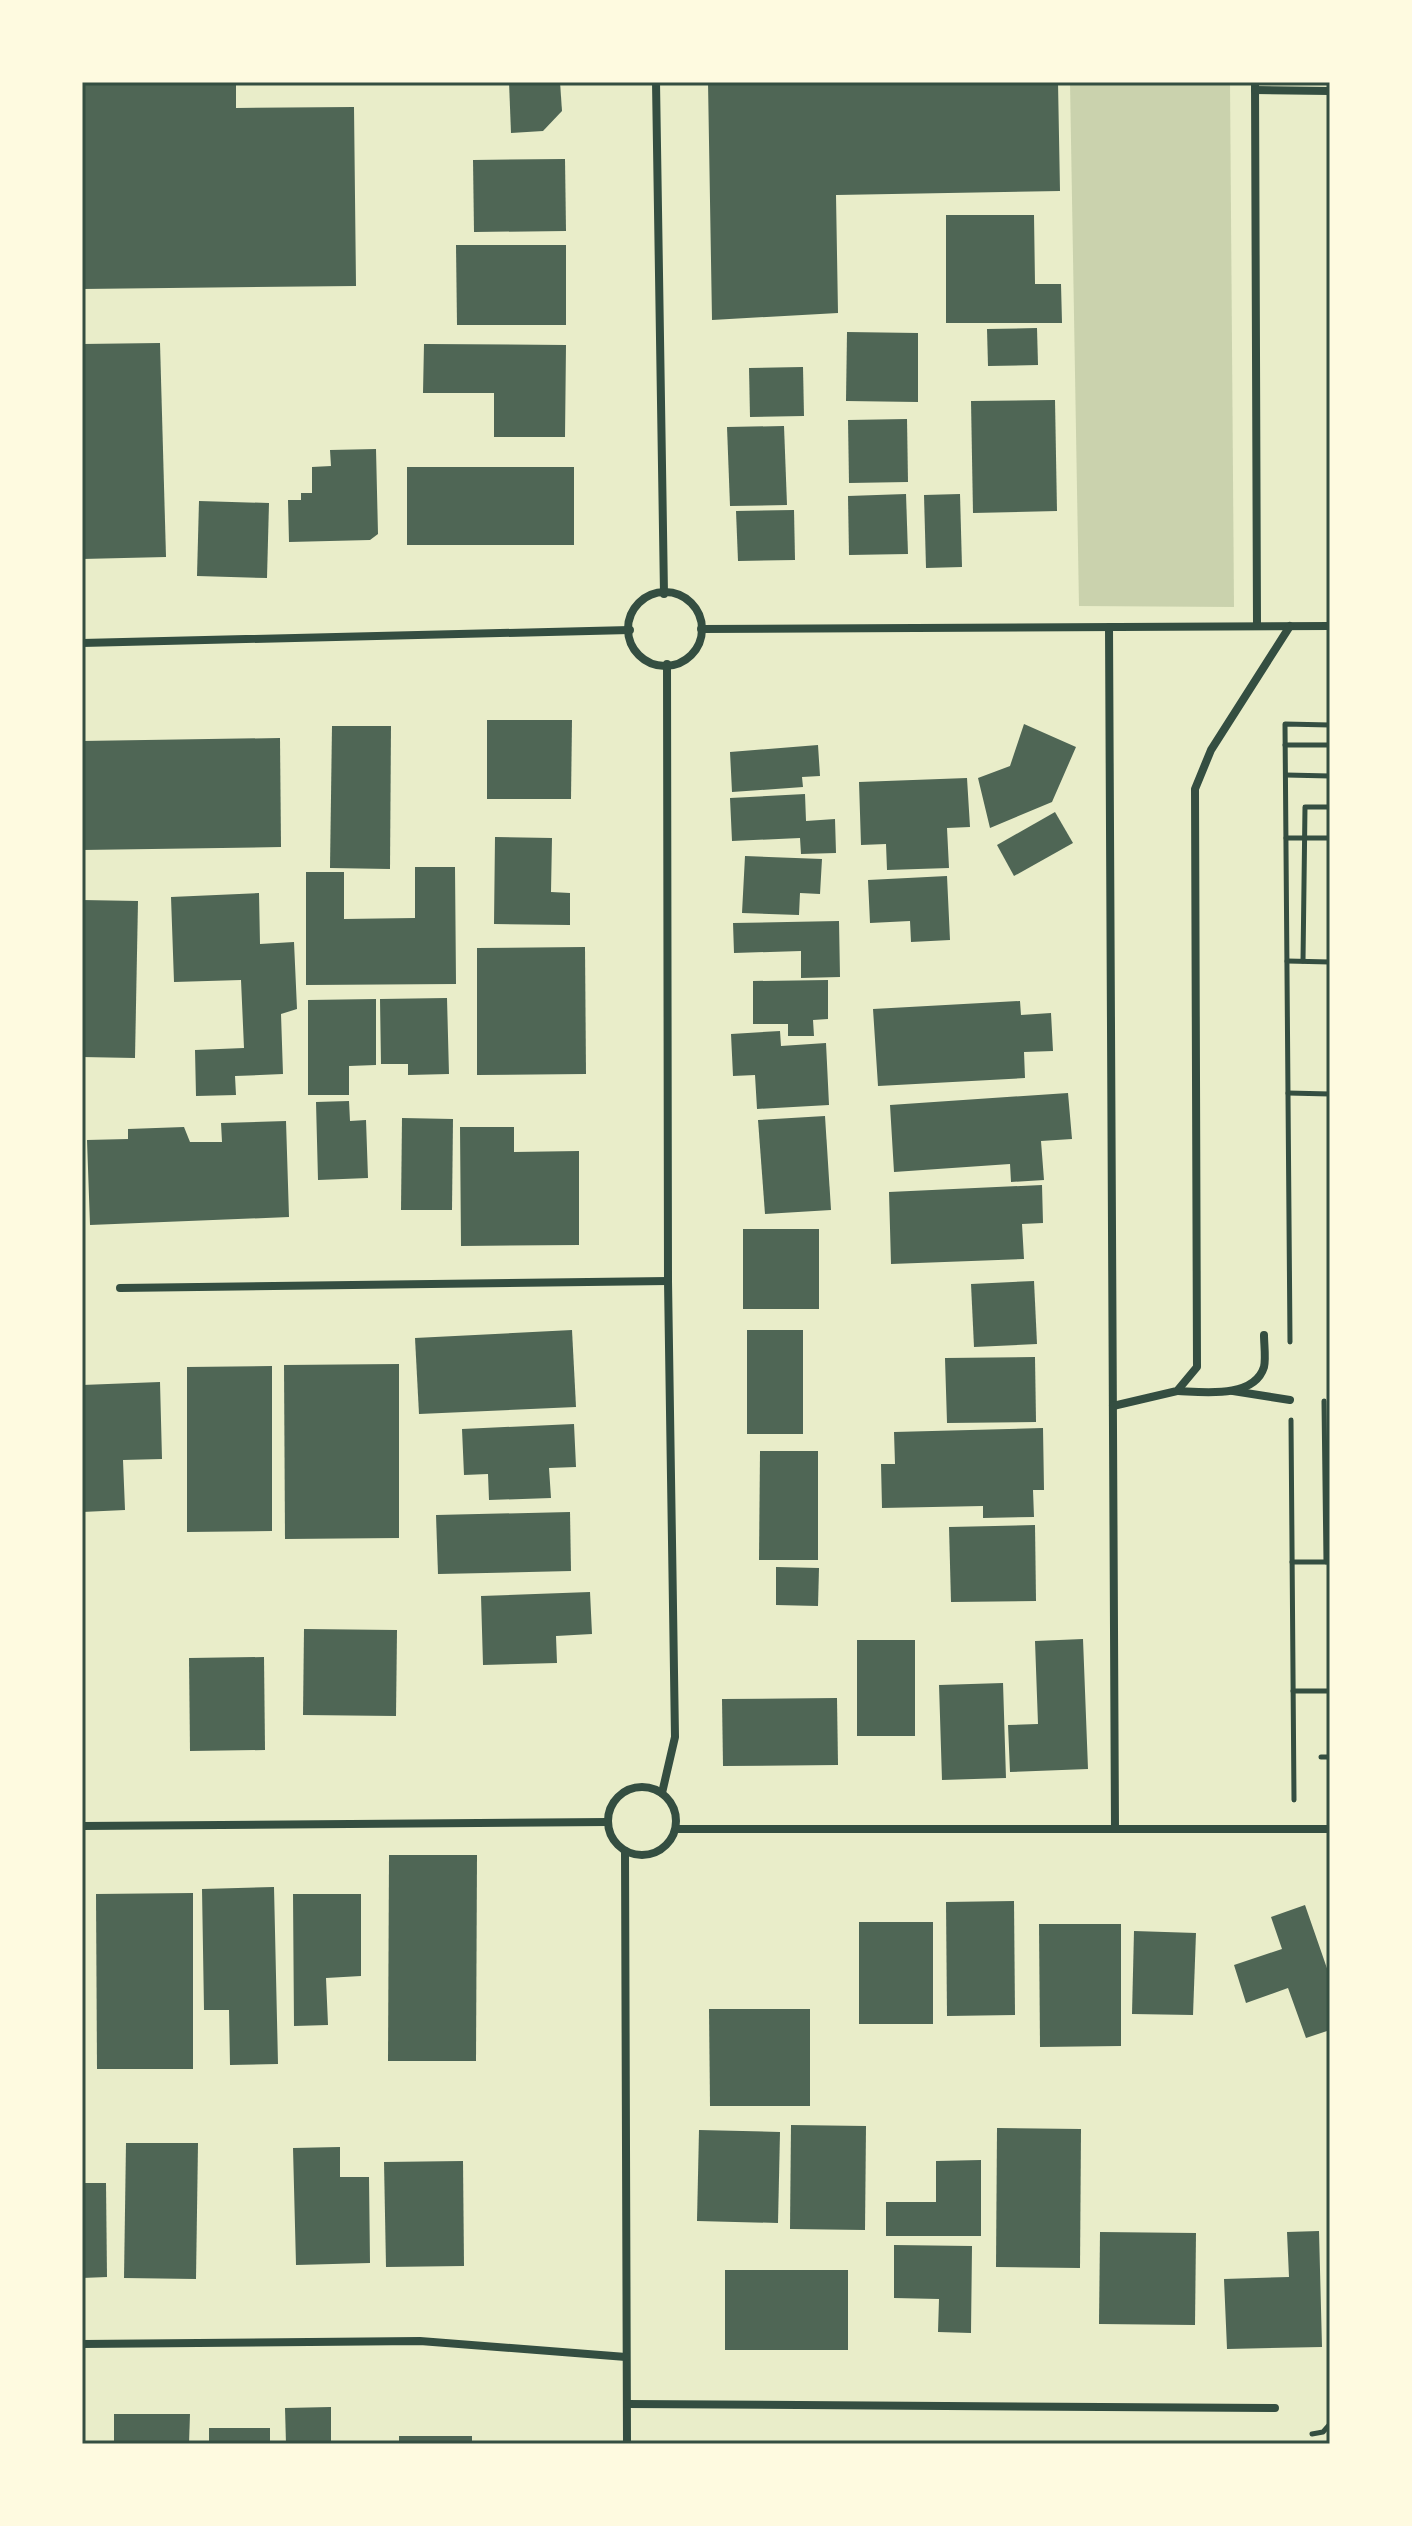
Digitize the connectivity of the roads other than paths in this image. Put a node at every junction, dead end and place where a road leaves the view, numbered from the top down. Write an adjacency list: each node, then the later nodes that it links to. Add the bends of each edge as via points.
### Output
1 (656, 82): 4 (street)
2 (1255, 86): 3 (street); 5 (street)
3 (1330, 91)
4 (664, 594): 9 (street, via 687,598 701,617); 10 (street, via 642,600 629,619)
5 (1257, 626): 6 (street); 8 (street)
6 (1290, 626): 7 (street); 16 (street, via 1211,750 1195,789 1197,1367)
7 (1330, 626)
8 (1109, 627): 9 (street); 19 (street)
9 (701, 629): 12 (street, via 696,651 679,664)
10 (630, 630): 11 (street); 12 (street, via 636,652 656,665)
11 (82, 643)
12 (667, 664): 13 (street)
13 (668, 1281): 14 (street); 20 (street, via 675,1737)
14 (120, 1288)
15 (1264, 1335): 17 (street, via 1264,1368 1252,1382)
16 (1177, 1391): 17 (street); 19 (street)
17 (1232, 1391): 18 (street)
18 (1290, 1400)
19 (1113, 1406): 24 (street)
20 (662, 1793): 21 (street, via 642,1786 631,1789 614,1802); 23 (street, via 674,1809)
21 (608, 1822): 22 (street); 26 (street)
22 (82, 1826)
23 (676, 1829): 24 (street); 26 (street, via 657,1852)
24 (1115, 1829): 25 (street)
25 (1330, 1829)
26 (625, 1851): 28 (street)
27 (82, 2344): 28 (street, via 420,2341)
28 (626, 2357): 29 (street)
29 (627, 2404): 30 (street); 31 (street)
30 (1275, 2408)
31 (627, 2444)

